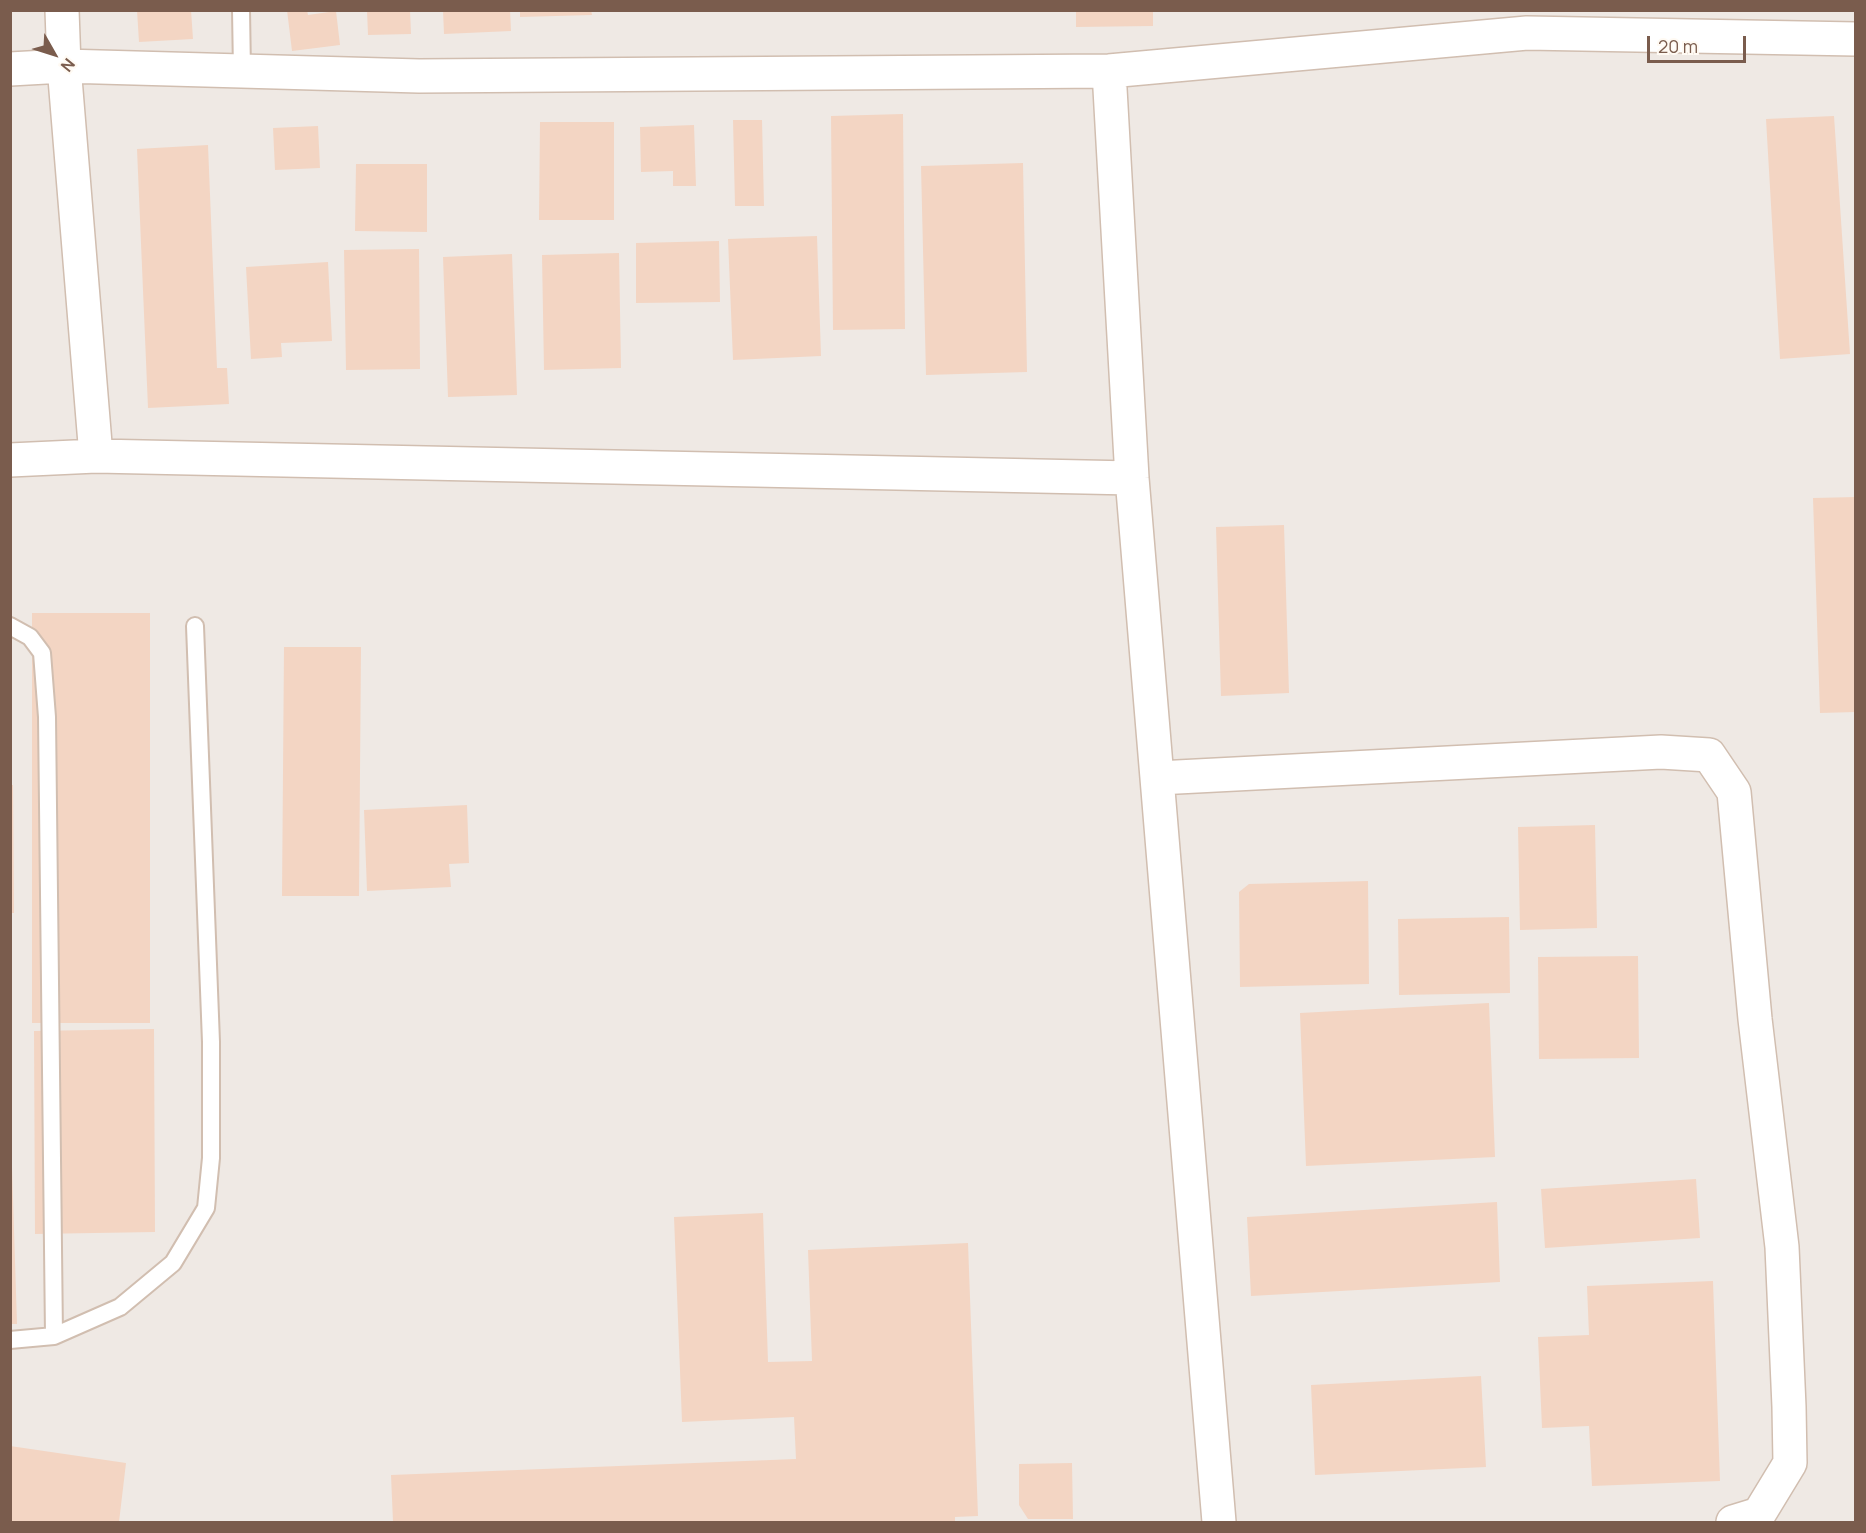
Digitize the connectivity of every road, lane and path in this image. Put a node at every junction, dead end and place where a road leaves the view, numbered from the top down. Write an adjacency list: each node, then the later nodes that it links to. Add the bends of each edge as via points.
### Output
1 (62, 10): 5 (street)
2 (241, 10): 7 (lane)
3 (1528, 22): 4 (street); 8 (street)
4 (1856, 39)
5 (64, 66): 6 (street); 7 (street); 9 (street)
6 (10, 69)
7 (242, 71): 8 (street, via 419,76)
8 (1109, 71): 11 (street)
9 (96, 456): 10 (street); 11 (street)
10 (10, 460)
11 (1132, 478): 14 (street)
12 (10, 626): 15 (lane, via 30,637 42,653 47,717)
13 (195, 626): 15 (lane, via 211,1042 211,1158 206,1208 173,1263 120,1307)
14 (1158, 778): 17 (street); 18 (street, via 1660,752 1709,755 1734,792 1782,1247 1789,1407 1790,1462 1759,1514)
15 (54, 1335): 16 (lane)
16 (10, 1340)
17 (1219, 1522)
18 (1733, 1522)

